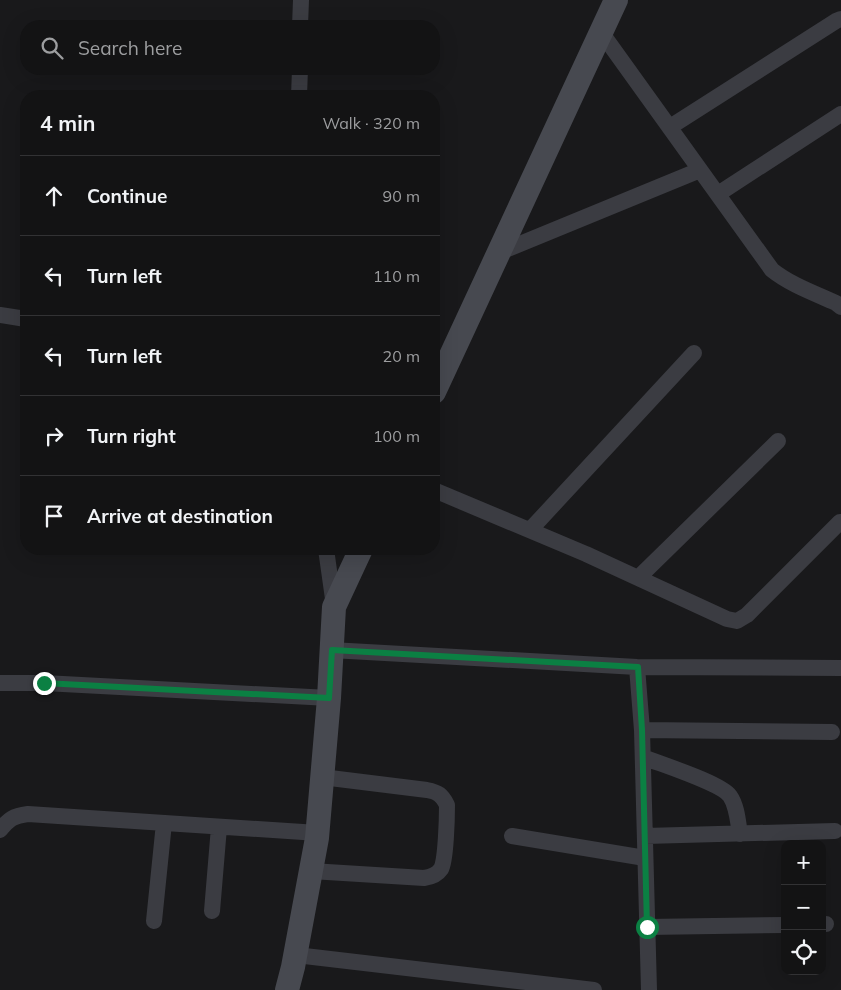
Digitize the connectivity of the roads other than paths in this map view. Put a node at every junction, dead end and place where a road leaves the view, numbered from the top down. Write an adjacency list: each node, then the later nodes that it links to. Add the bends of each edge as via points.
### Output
1 (301, 0): 4 (street)
2 (616, 0): 5 (street)
3 (841, 19): 9 (street)
4 (300, 20)
5 (601, 32): 9 (street); 12 (street)
6 (300, 75): 7 (street)
7 (299, 90)
8 (841, 114): 11 (street)
9 (670, 127): 10 (street)
10 (700, 170): 11 (street); 12 (street)
11 (718, 194): 13 (street, via 772,270)
12 (498, 253): 17 (street)
13 (841, 307)
14 (0, 315): 15 (street)
15 (20, 318)
16 (694, 353): 21 (street)
17 (440, 379)
18 (778, 441): 24 (street)
19 (440, 492): 21 (street)
20 (840, 522): 24 (street, via 747,615 737,621)
21 (530, 530): 24 (street)
22 (327, 555): 25 (street)
23 (358, 555): 25 (street)
24 (638, 578)
25 (334, 606): 26 (street)
26 (332, 650): 27 (street); 30 (street)
27 (638, 667): 28 (street); 31 (street)
28 (841, 668)
29 (0, 682): 30 (street)
30 (329, 698): 34 (street)
31 (642, 730): 32 (street); 33 (street)
32 (832, 732)
33 (643, 757): 40 (street, via 724,790 735,807); 42 (street)
34 (322, 777): 39 (street); 44 (street, via 439,793 447,805 444,859 442,868 435,875 424,878)
35 (164, 823): 36 (street); 37 (street, via 28,814 12,818); 46 (street)
36 (219, 827): 39 (street); 45 (street)
37 (0, 830)
38 (835, 831): 40 (street)
39 (318, 833): 44 (street)
40 (740, 834): 42 (street)
41 (512, 836): 43 (street)
42 (645, 836): 43 (street)
43 (645, 858): 48 (street)
44 (311, 871): 49 (street)
45 (212, 911)
46 (154, 921)
47 (781, 925): 48 (street)
48 (647, 927): 53 (street)
49 (296, 955): 50 (street); 51 (street)
50 (479, 983): 52 (street)
51 (287, 990)
52 (594, 990)
53 (649, 990)

